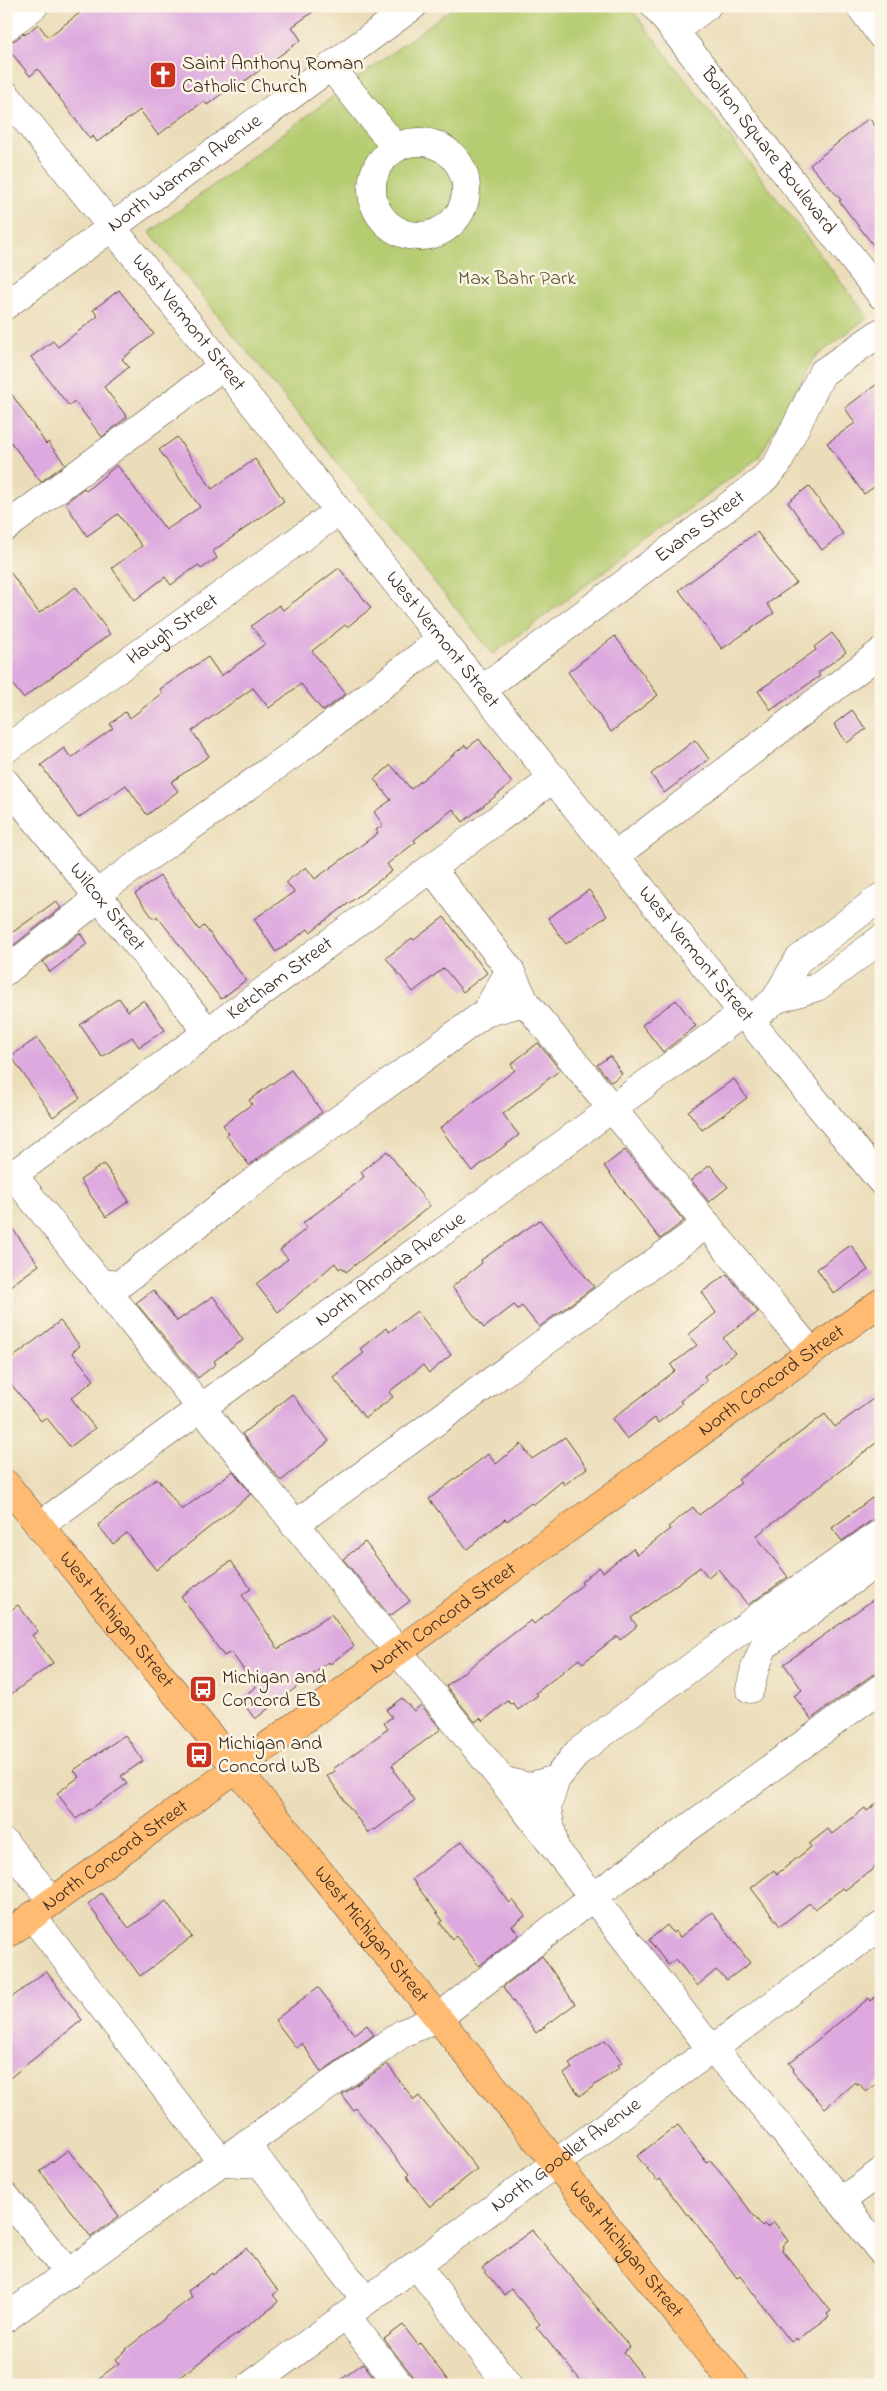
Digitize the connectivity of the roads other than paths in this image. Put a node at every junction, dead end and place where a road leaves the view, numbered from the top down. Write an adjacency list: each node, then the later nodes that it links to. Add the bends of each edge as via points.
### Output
1 (34, 6): 6 (street)
2 (412, 6): 9 (street, North Warman Avenue)
3 (655, 6): 7 (street, Bolton Square Boulevard)
4 (707, 6): 7 (street)
5 (860, 6): 8 (street)
6 (6, 27)
7 (674, 31): 13 (street, Bolton Square Boulevard)
8 (881, 35)
9 (331, 67): 11 (street); 12 (street, North Warman Avenue)
10 (6, 95): 12 (street, West Vermont Street)
11 (396, 148)
12 (113, 228): 14 (street, North Warman Avenue); 16 (street, West Vermont Street)
13 (881, 295)
14 (6, 305)
15 (881, 332): 21 (street, Evans Street, via 822,373 776,465 762,481)
16 (223, 366): 17 (street, West Vermont Street); 18 (street)
17 (339, 512): 19 (street, West Vermont Street); 22 (street, Haugh Street)
18 (6, 527)
19 (442, 639): 21 (street, West Vermont Street); 27 (street, via 296,752)
20 (881, 652): 25 (street)
21 (483, 689): 23 (street, West Vermont Street)
22 (6, 748)
23 (554, 778): 25 (street, West Vermont Street); 26 (street, Ketcham Street)
24 (6, 783): 27 (street, Wilcox Street)
25 (615, 856): 35 (street, West Vermont Street)
26 (431, 868): 30 (street); 36 (street, Ketcham Street)
27 (96, 894): 31 (street, via 85,910); 36 (street, Wilcox Street)
28 (881, 897): 32 (street, via 798,960)
29 (881, 940): 32 (street, via 817,987)
30 (510, 970): 33 (street); 34 (street)
31 (6, 971)
32 (775, 1000): 35 (street, North Arnolda Avenue)
33 (525, 1002): 34 (street); 37 (street)
34 (485, 1013): 41 (street, via 230,1198 119,1285)
35 (746, 1017): 37 (street, North Arnolda Avenue); 39 (street, West Vermont Street)
36 (208, 1032): 38 (street, Ketcham Street)
37 (613, 1109): 40 (street); 44 (street, North Arnolda Avenue)
38 (10, 1177): 41 (street)
39 (881, 1181)
40 (707, 1224): 43 (street); 46 (street)
41 (99, 1283): 44 (street)
42 (881, 1302): 43 (main road, North Concord Street)
43 (811, 1352): 50 (main road, North Concord Street)
44 (200, 1409): 46 (street); 47 (street, North Arnolda Avenue)
45 (6, 1484): 47 (main road, West Michigan Street)
46 (294, 1524): 50 (street)
47 (39, 1526): 53 (main road, West Michigan Street)
48 (881, 1533): 54 (street, via 765,1612 578,1752)
49 (881, 1559): 52 (street, via 764,1646)
50 (397, 1651): 53 (main road, North Concord Street); 55 (street)
51 (881, 1688): 58 (street)
52 (750, 1689)
53 (235, 1767): 59 (main road, North Concord Street); 62 (main road, West Michigan Street)
54 (556, 1779): 55 (street, via 529,1787); 57 (street, via 547,1808)
55 (502, 1780): 57 (street)
56 (6, 1844): 59 (street)
57 (555, 1848): 58 (street)
58 (593, 1897): 62 (street); 63 (street)
59 (42, 1908): 61 (main road, North Concord Street); 65 (street)
60 (881, 1926): 63 (street, North Goodlet Avenue)
61 (6, 1935)
62 (438, 2018): 64 (street, via 403,2034); 66 (main road, West Michigan Street)
63 (711, 2049): 66 (street, North Goodlet Avenue); 69 (street, via 742,2079)
64 (253, 2154): 65 (street); 73 (street)
65 (222, 2162): 72 (street)
66 (556, 2162): 71 (street, North Goodlet Avenue); 78 (main road, West Michigan Street)
67 (881, 2172): 69 (street)
68 (6, 2197): 72 (street)
69 (842, 2200): 70 (street)
70 (881, 2251)
71 (416, 2264): 73 (street, North Goodlet Avenue); 77 (street)
72 (69, 2274): 74 (street)
73 (356, 2309): 75 (street, North Goodlet Avenue); 76 (street)
74 (6, 2318)
75 (251, 2385)
76 (400, 2385)
77 (508, 2385)
78 (735, 2385)

